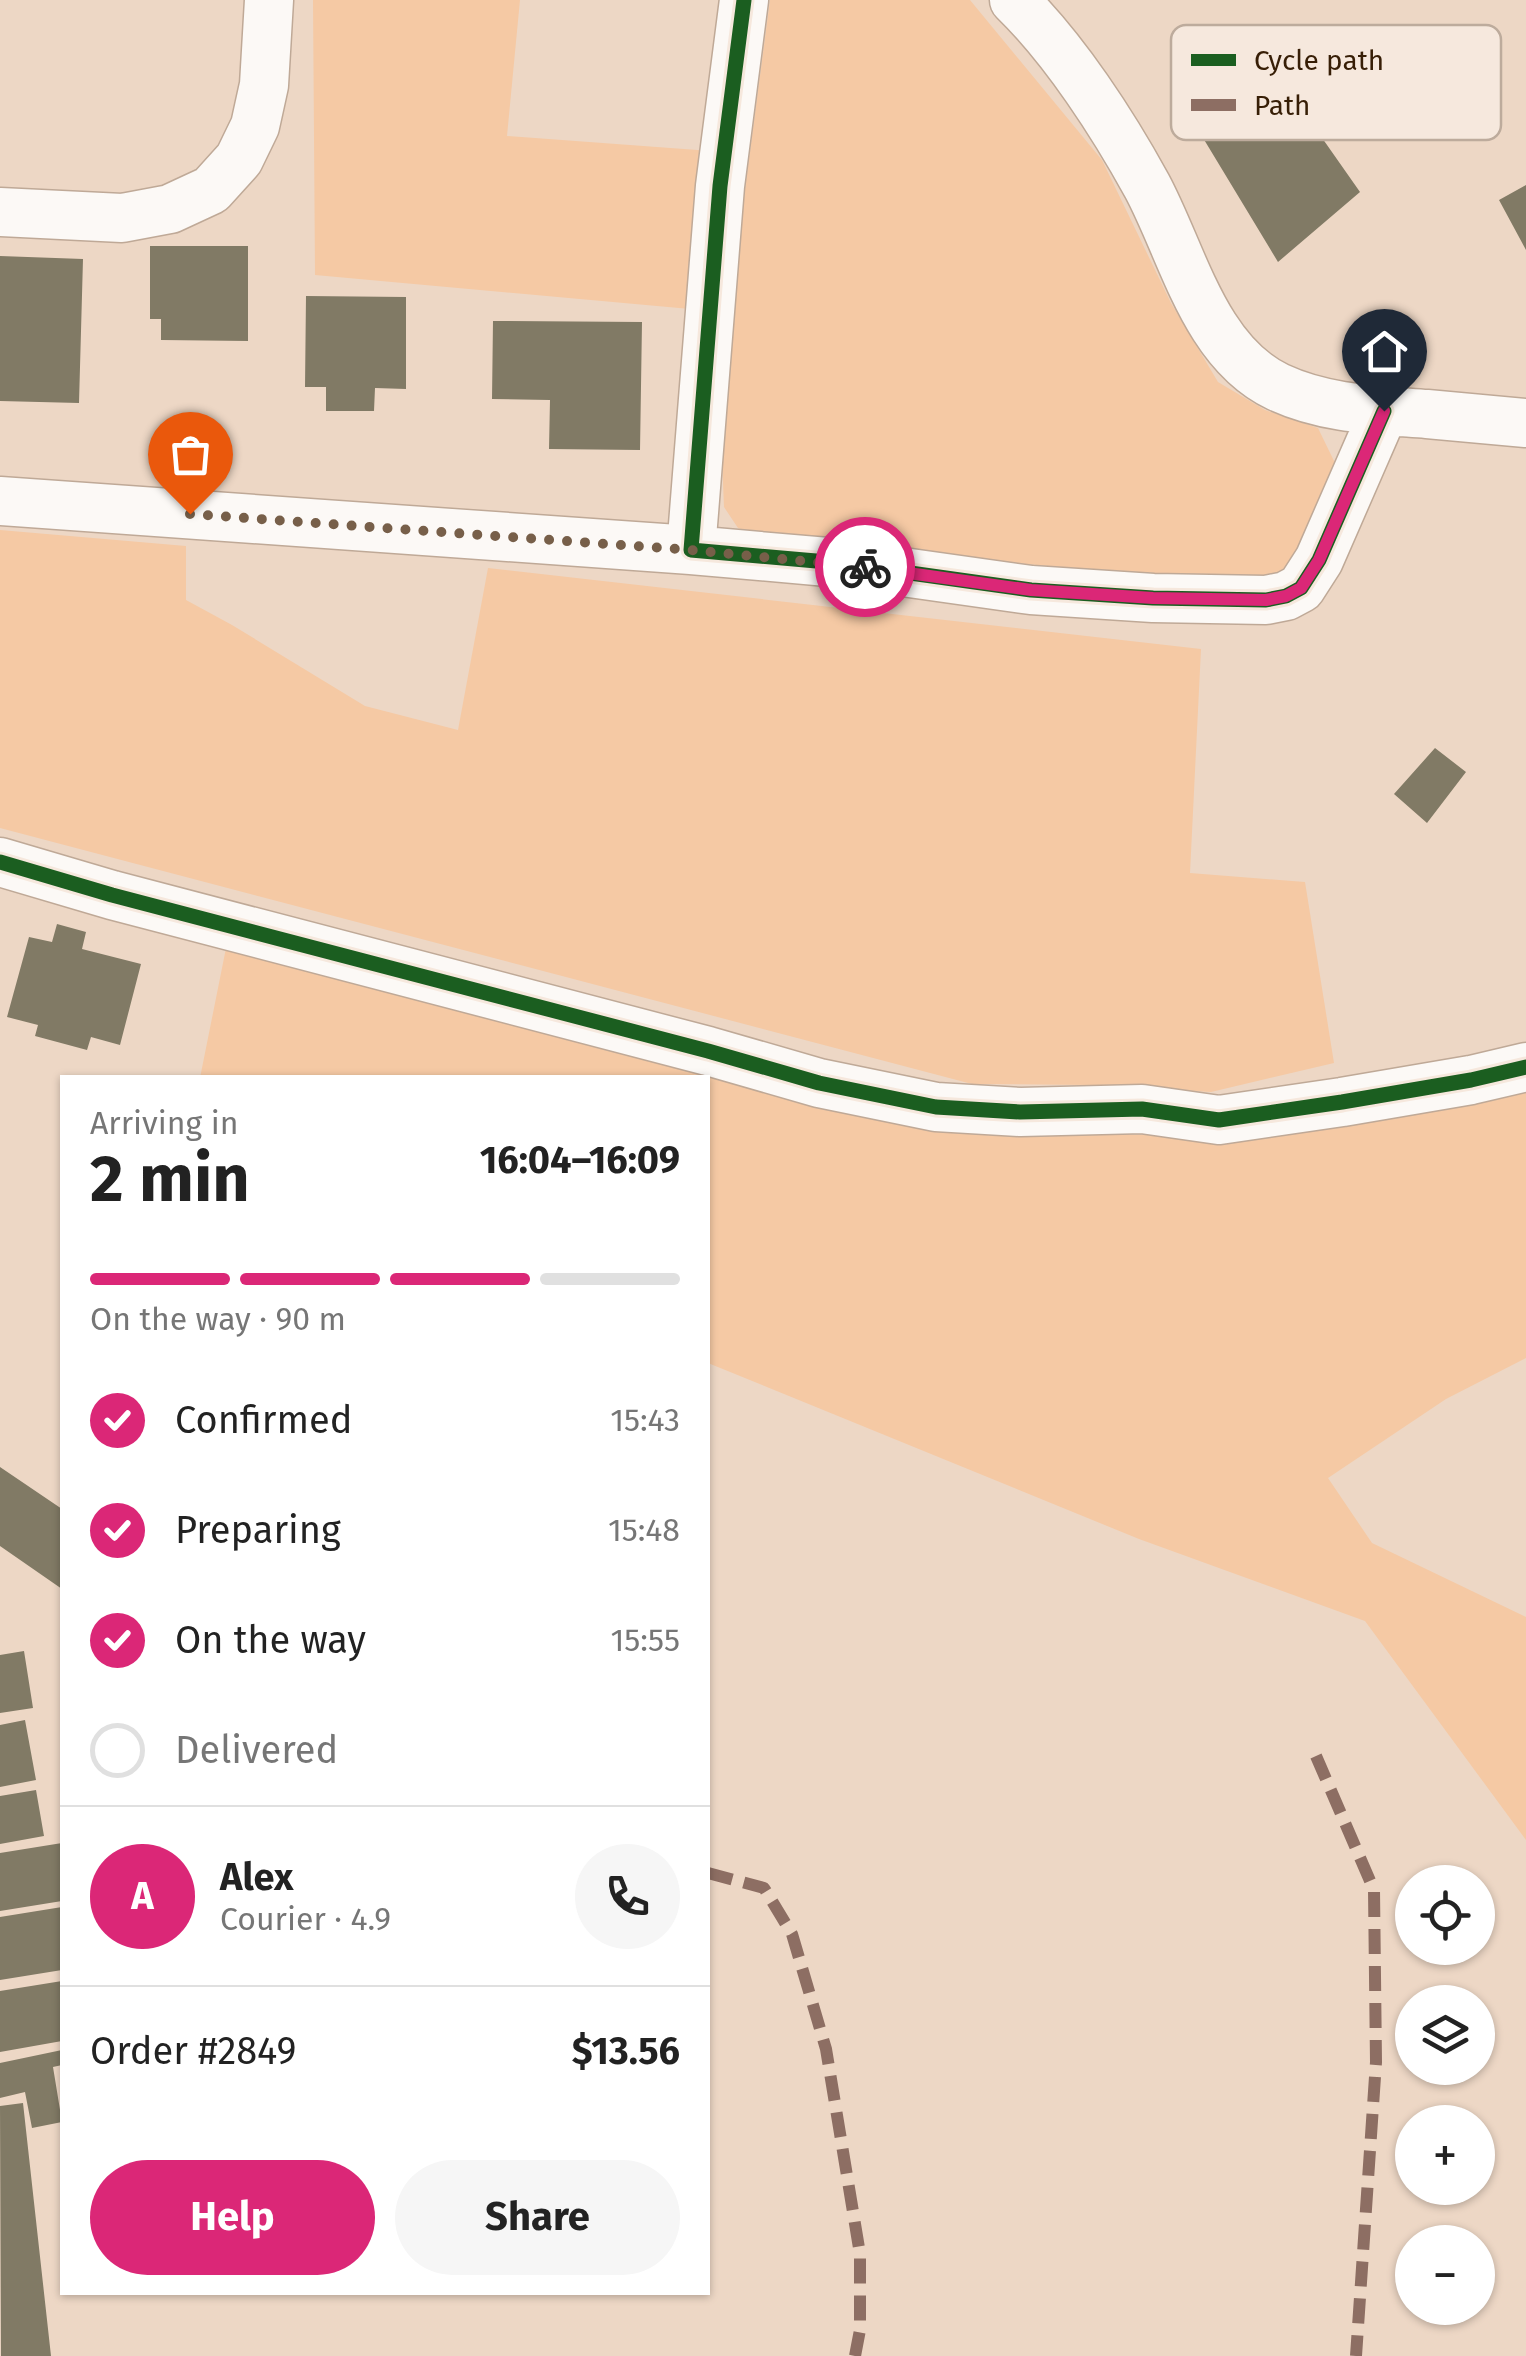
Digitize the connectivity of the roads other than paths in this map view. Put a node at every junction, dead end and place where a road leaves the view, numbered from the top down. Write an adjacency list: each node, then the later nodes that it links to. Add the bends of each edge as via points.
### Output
1 (270, 0): 4 (street, via 255,126 239,159 210,190 170,209 122,218)
2 (744, 0): 8 (street, via 720,186)
3 (1014, 0): 5 (street, via 1122,144 1227,346 1250,371 1277,386 1340,406)
4 (0, 212)
5 (1384, 411): 6 (street); 8 (street, via 1319,560 1301,588 1286,596 1153,598 1031,590)
6 (1526, 423)
7 (0, 501): 8 (street)
8 (691, 550)
9 (0, 862): 10 (street, via 819,1083 936,1108 1142,1108 1218,1120)
10 (1526, 1068)

